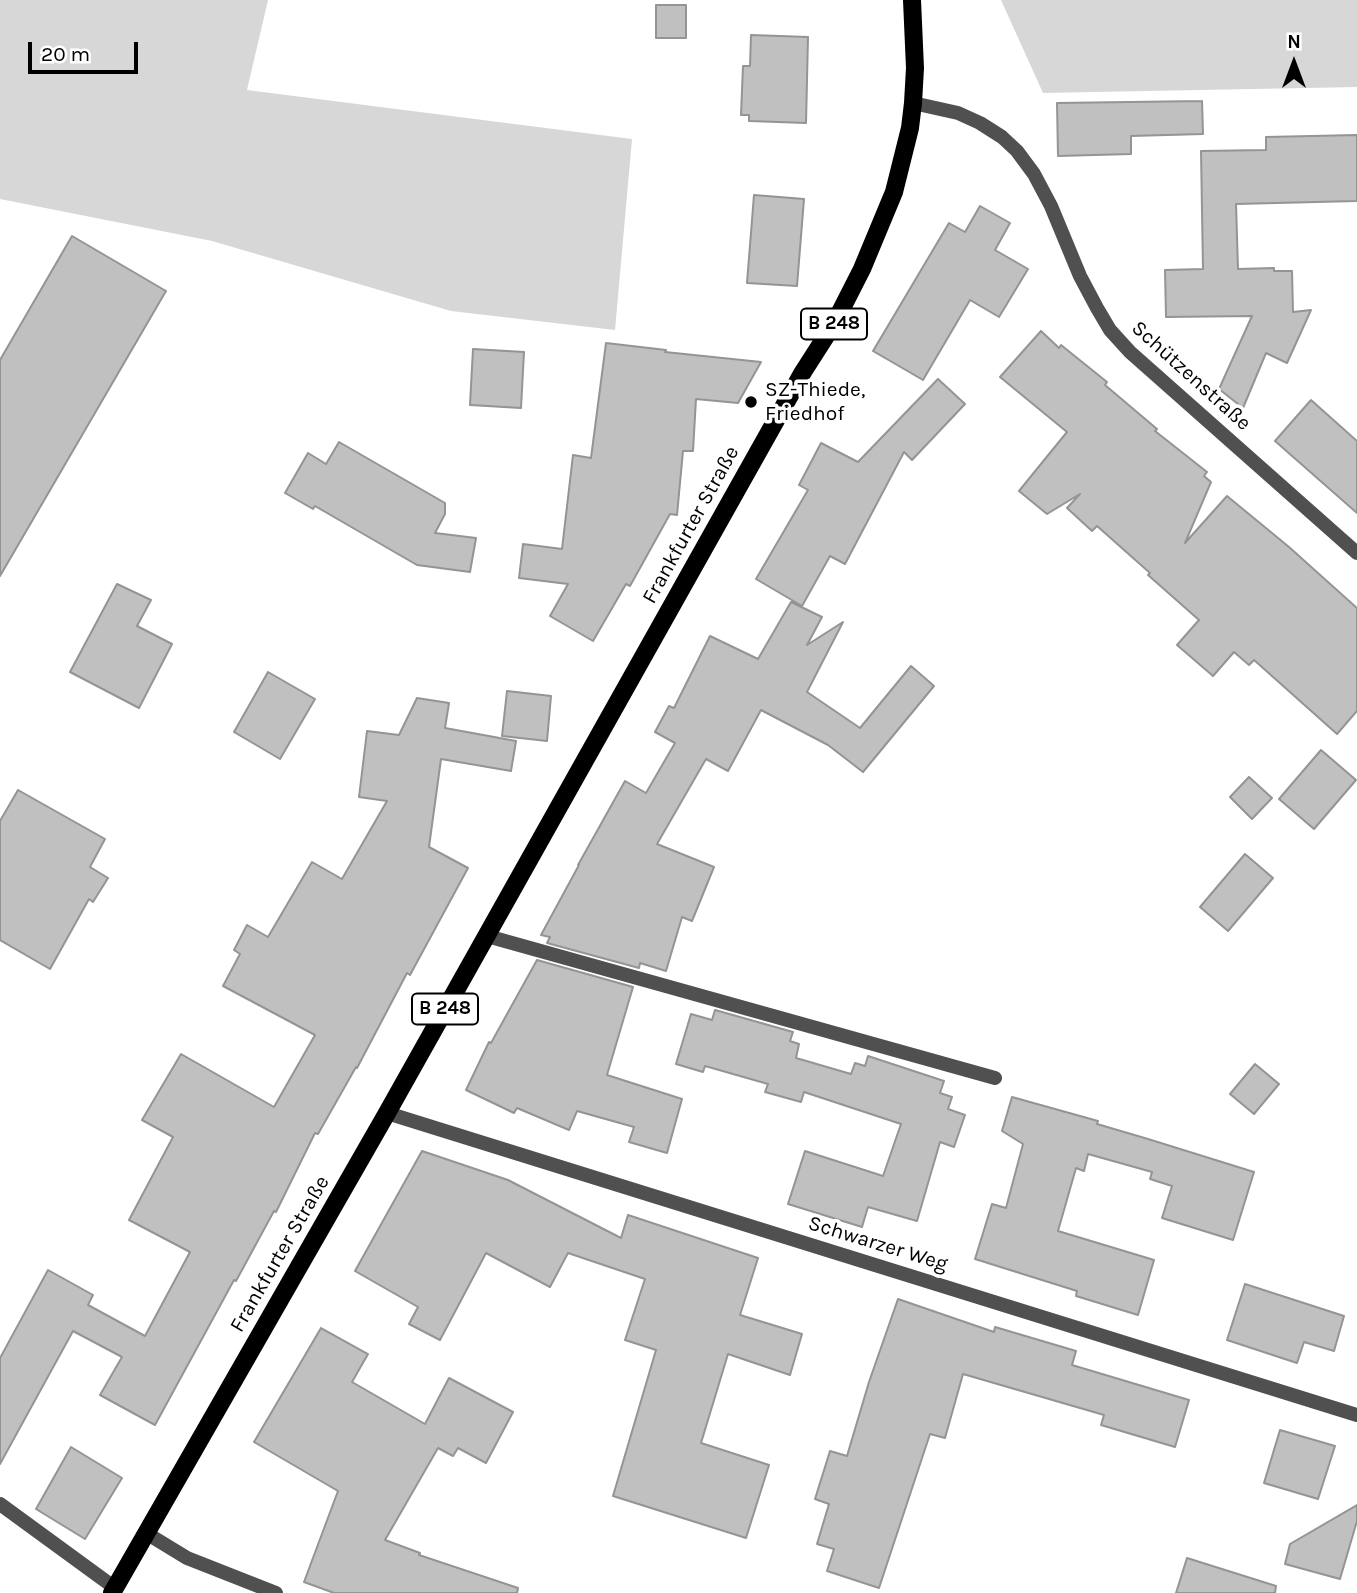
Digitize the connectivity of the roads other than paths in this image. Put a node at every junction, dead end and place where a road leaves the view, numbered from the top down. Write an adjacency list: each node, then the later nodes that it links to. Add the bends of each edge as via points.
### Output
1 (912, 0): 2 (main road, Frankfurter Straße / B 248)
2 (914, 103): 3 (street, Schützenstraße, via 980,123 1017,151 1051,206 1080,276 1110,330); 4 (main road, Frankfurter Straße / B 248, via 894,192 835,322)
3 (1357, 552)
4 (486, 936): 5 (street); 6 (main road, Frankfurter Straße / B 248)
5 (995, 1078)
6 (387, 1113): 7 (street, Schwarzer Weg); 9 (main road, Frankfurter Straße / B 248)
7 (1357, 1415)
8 (0, 1504): 10 (street)
9 (146, 1533): 10 (main road, Frankfurter Straße / B 248); 11 (street, via 187,1558)
10 (113, 1591)
11 (276, 1593)

